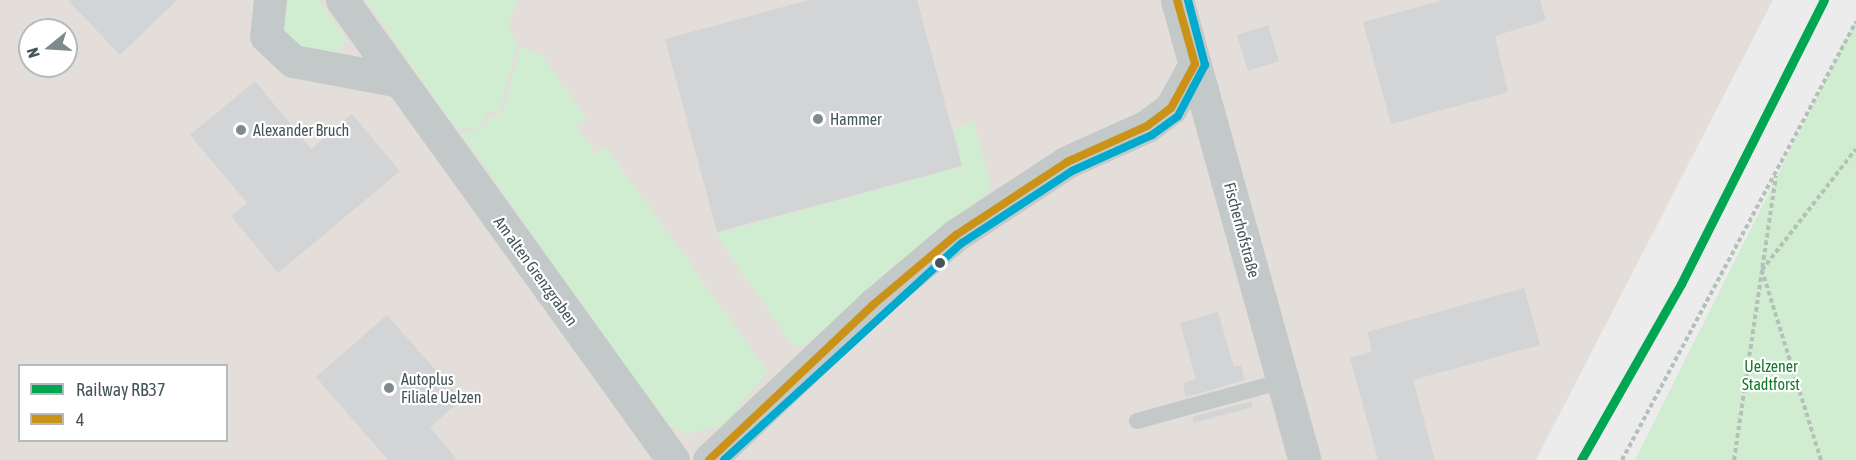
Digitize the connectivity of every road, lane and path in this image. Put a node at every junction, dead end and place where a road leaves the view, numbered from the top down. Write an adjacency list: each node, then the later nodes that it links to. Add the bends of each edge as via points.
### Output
1 (270, 0): 6 (street, via 266,36 293,61)
2 (342, 0): 6 (street, Am alten Grenzgraben)
3 (1177, 0): 5 (street, Fischerhofstraße)
4 (1856, 22): 8 (path)
5 (1195, 64): 10 (street, Fischerhofstraße); 13 (street, via 1171,108 1147,126 1067,162 956,235 873,304)
6 (400, 81): 12 (street, Am alten Grenzgraben)
7 (1856, 149): 9 (path)
8 (1776, 172): 9 (path); 15 (path)
9 (1762, 270): 16 (path); 17 (path)
10 (1283, 381): 11 (lane); 14 (street, Fischerhofstraße)
11 (1137, 421)
12 (673, 460)
13 (709, 460)
14 (1305, 460)
15 (1622, 460)
16 (1734, 460)
17 (1821, 460)

